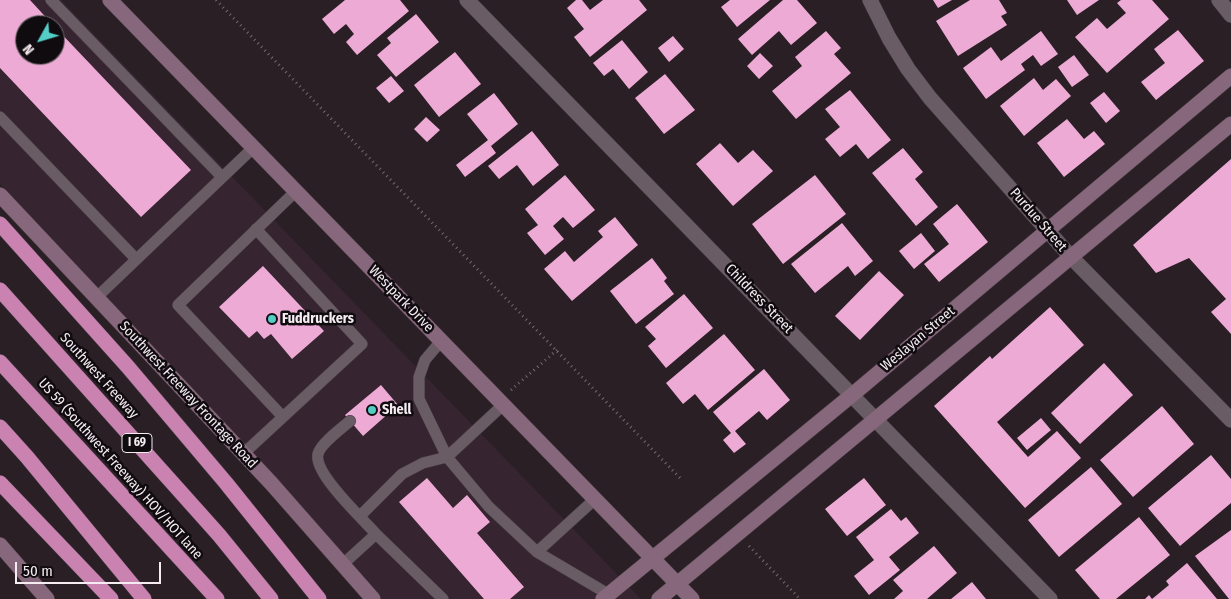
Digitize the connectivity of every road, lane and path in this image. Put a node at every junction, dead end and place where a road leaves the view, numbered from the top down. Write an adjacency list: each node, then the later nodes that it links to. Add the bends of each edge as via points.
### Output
1 (51, 0): 12 (lane)
2 (110, 0): 11 (main road, Westpark Drive)
3 (216, 0): 23 (path)
4 (467, 0): 25 (street, Childress Street)
5 (870, 0): 17 (street, Purdue Street, via 889,38 930,98)
6 (1219, 0): 7 (street)
7 (1231, 15)
8 (1231, 76): 17 (main road, Weslayan Street)
9 (0, 117): 19 (lane)
10 (1231, 124): 18 (main road)
11 (253, 148): 12 (lane); 13 (main road, Westpark Drive)
12 (222, 177): 19 (lane)
13 (296, 191): 16 (lane); 22 (main road, Westpark Drive)
14 (0, 194): 21 (main road, Southwest Freeway Frontage Road)
15 (0, 224): 51 (highway, via 128,367)
16 (256, 229): 27 (lane, via 178,305); 27 (lane, via 362,344)
17 (1048, 231): 18 (street, Purdue Street); 25 (main road, Weslayan Street)
18 (1071, 258): 28 (main road); 29 (street, Purdue Street)
19 (136, 260): 21 (lane)
20 (0, 290): 50 (highway, Southwest Freeway / I 69, via 219,535)
21 (96, 298): 32 (main road, Southwest Freeway Frontage Road)
22 (441, 341): 26 (main road, Westpark Drive); 33 (lane, via 425,360 419,399)
23 (557, 350): 26 (path); 34 (path)
24 (0, 362): 49 (highway, US 59 (Southwest Freeway) HOV/HOT lane)
25 (852, 395): 28 (street, Childress Street); 42 (main road, Weslayan Street)
26 (501, 403): 33 (lane); 36 (main road, Westpark Drive)
27 (283, 417): 32 (lane)
28 (877, 420): 39 (main road); 57 (street, Childress Street)
29 (1231, 420)
30 (350, 421): 37 (lane, via 320,448 317,463 330,483)
31 (0, 426): 48 (highway)
32 (243, 454): 43 (main road, Southwest Freeway Frontage Road)
33 (447, 457): 37 (lane, via 422,463 402,474); 41 (lane, via 489,507)
34 (682, 480)
35 (0, 483): 47 (highway)
36 (595, 499): 41 (lane); 42 (main road, Westpark Drive)
37 (360, 516): 38 (lane)
38 (376, 534): 43 (lane); 53 (lane)
39 (738, 534): 44 (main road); 56 (path)
40 (0, 544): 46 (main road)
41 (537, 552): 45 (lane)
42 (652, 558): 44 (main road, Westpark Drive); 45 (main road, Weslayan Street)
43 (342, 565): 52 (main road, Southwest Freeway Frontage Road)
44 (677, 584): 54 (main road); 55 (main road, Westpark Drive)
45 (605, 597)
46 (46, 599)
47 (111, 599)
48 (144, 599)
49 (217, 599)
50 (271, 599)
51 (319, 599)
52 (373, 599)
53 (444, 599)
54 (659, 599)
55 (692, 599)
56 (800, 599)
57 (1050, 599)

